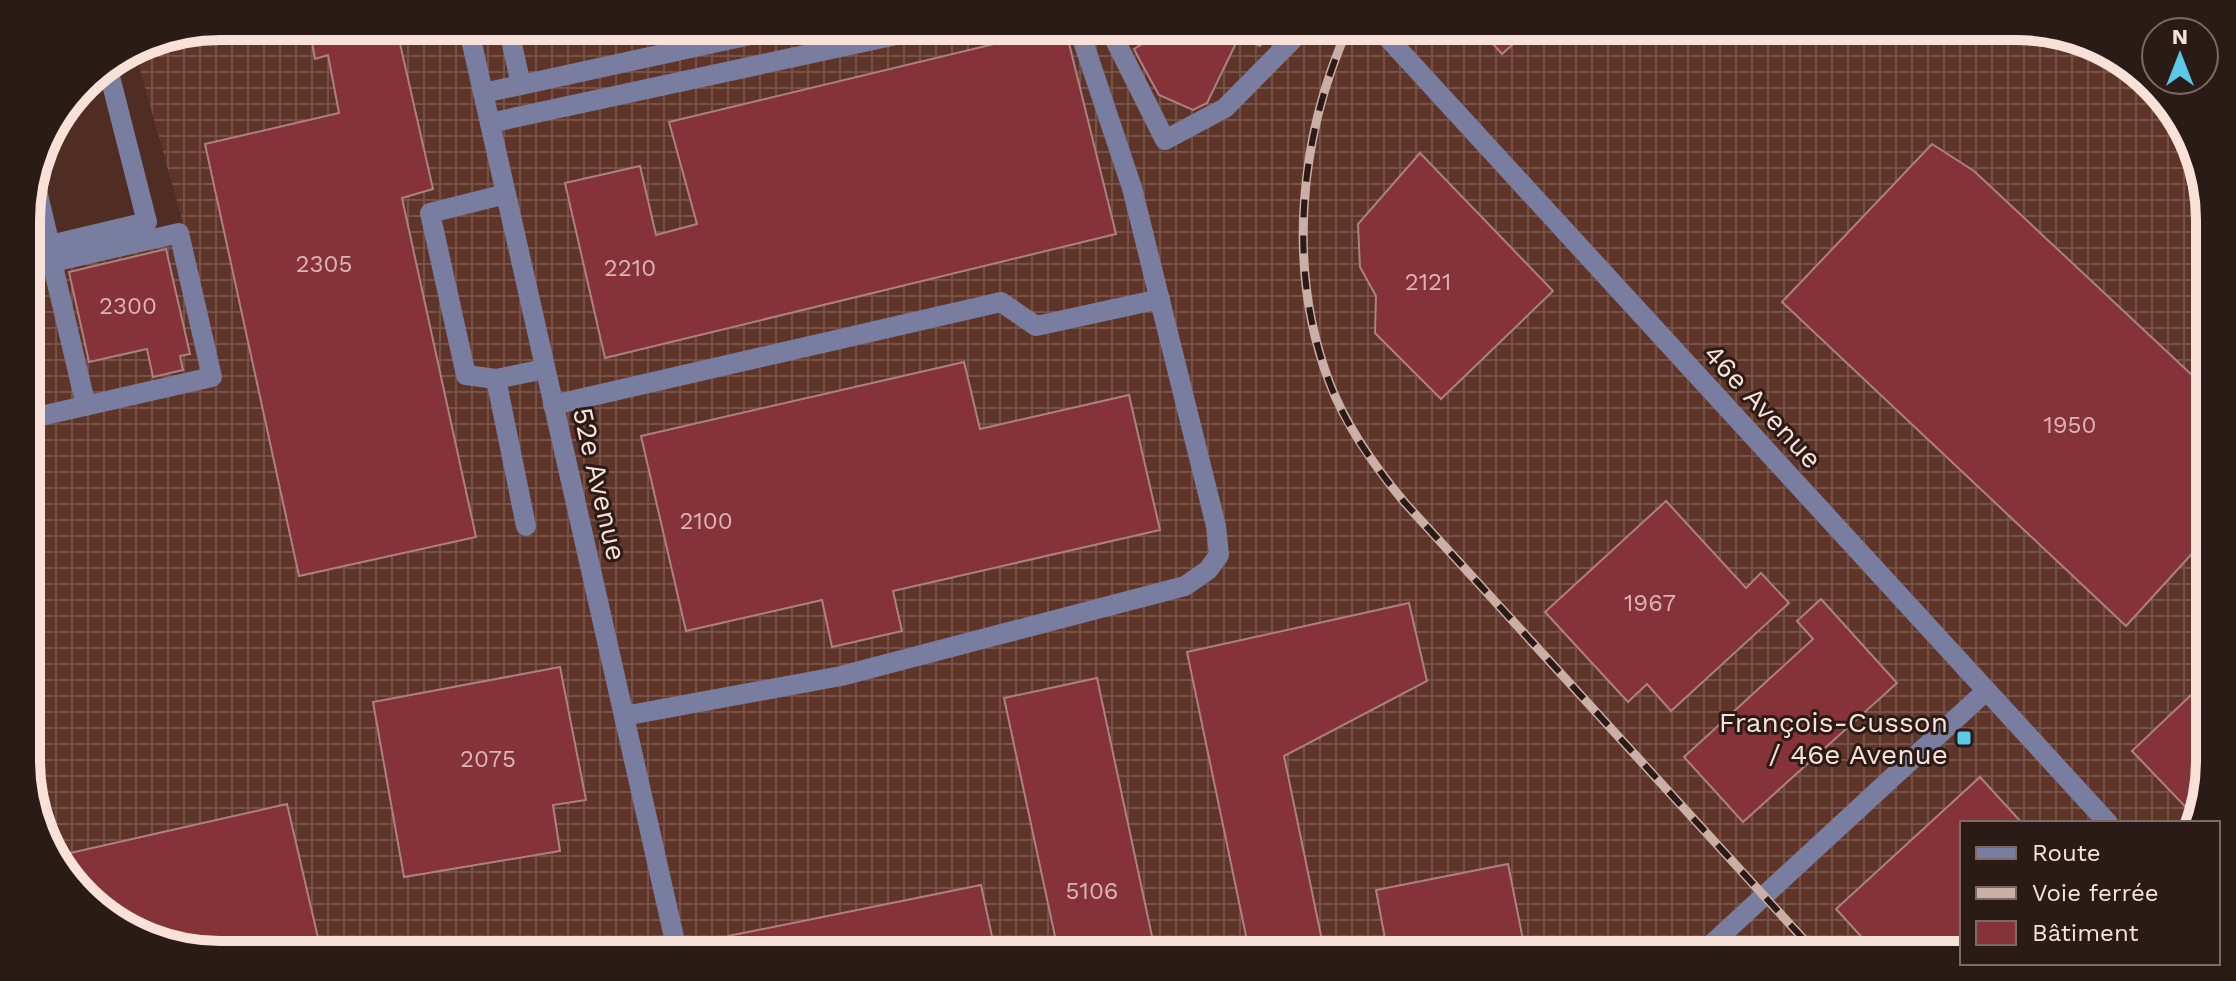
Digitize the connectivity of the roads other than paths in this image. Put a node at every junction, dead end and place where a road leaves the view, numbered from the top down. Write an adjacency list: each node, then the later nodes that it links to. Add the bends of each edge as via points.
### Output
1 (471, 40): 16 (street, 52e Avenue)
2 (511, 40): 15 (street)
3 (729, 40): 10 (street)
4 (768, 40): 11 (street)
5 (841, 40): 11 (street)
6 (1083, 40): 23 (street, via 1132,188)
7 (1115, 40): 8 (street, via 1165,140 1225,108)
8 (1292, 40)
9 (1390, 40): 30 (street, 46e Avenue)
10 (677, 51): 12 (street); 14 (street)
11 (773, 62): 14 (street)
12 (573, 74): 15 (street); 17 (street)
13 (110, 78): 20 (street, via 147,222 50,245)
14 (685, 81): 17 (street)
15 (521, 85): 16 (street)
16 (483, 93): 18 (street, 52e Avenue)
17 (580, 104): 18 (street)
18 (490, 123): 19 (street, 52e Avenue)
19 (506, 194): 24 (street, 52e Avenue); 25 (street, via 430,213 466,375)
20 (41, 205)
21 (52, 262): 22 (street); 27 (street); 27 (street, via 179,233 212,377)
22 (40, 265)
23 (1160, 299): 26 (street, via 1036,326 1001,302); 31 (street, via 1216,526 1219,555 1208,570 1185,586 841,676)
24 (545, 369): 25 (street); 26 (street, 52e Avenue)
25 (496, 379): 29 (street)
26 (553, 405): 31 (street, 52e Avenue)
27 (86, 406): 28 (street)
28 (40, 416)
29 (526, 526)
30 (1986, 691): 32 (street, 46e Avenue); 34 (street)
31 (624, 716): 33 (street, 52e Avenue)
32 (2106, 821)
33 (675, 941)
34 (1715, 941)

